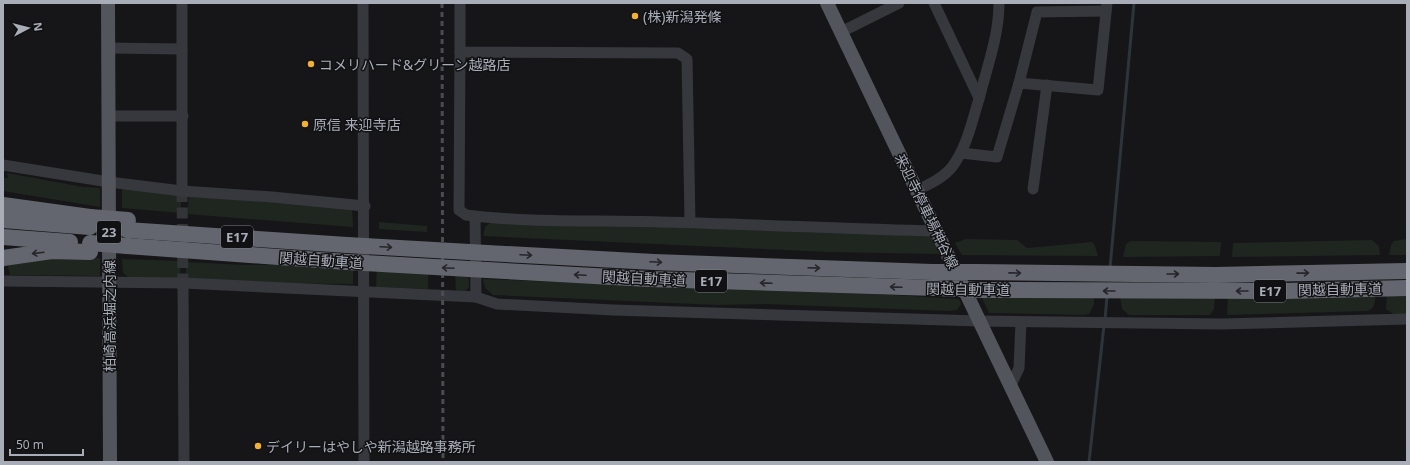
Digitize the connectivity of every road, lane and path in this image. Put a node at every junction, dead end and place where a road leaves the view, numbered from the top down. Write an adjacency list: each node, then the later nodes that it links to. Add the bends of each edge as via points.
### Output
1 (108, 3): 11 (main road, 柏崎高浜堀之内線 / 23)
2 (182, 3): 12 (street)
3 (363, 3): 26 (street)
4 (460, 3): 13 (street)
5 (827, 3): 10 (main road, 来迎寺停車場神谷線)
6 (899, 3): 10 (street)
7 (934, 3): 16 (street)
8 (999, 3): 16 (street, via 988,68)
9 (1107, 7): 14 (street, via 1037,12); 15 (street, via 1098,90)
10 (841, 32): 23 (main road, 来迎寺停車場神谷線)
11 (108, 48): 12 (street); 17 (main road, 柏崎高浜堀之内線 / 23)
12 (182, 49): 18 (street)
13 (460, 52): 27 (street, via 459,210 466,215); 30 (street, via 678,53 687,59)
14 (1019, 83): 15 (street); 19 (street, via 997,157)
15 (1047, 85): 22 (street)
16 (979, 98): 19 (street)
17 (108, 116): 18 (street); 21 (main road, 柏崎高浜堀之内線 / 23)
18 (183, 116): 24 (street)
19 (961, 154): 23 (street, via 943,176)
20 (3, 164): 21 (street)
21 (109, 182): 24 (street); 37 (main road, 柏崎高浜堀之内線 / 23)
22 (1033, 189)
23 (917, 190): 31 (main road, 来迎寺停車場神谷線)
24 (182, 191): 26 (street)
25 (3, 205): 29 (highway)
26 (365, 206): 40 (street)
27 (475, 216): 30 (street, via 567,221); 41 (street)
28 (3, 220): 29 (highway, 関越自動車道)
29 (90, 222): 35 (highway, 関越自動車道 / E17, one-way to 35, bridge, via 347,245 654,262 932,272 1086,274)
30 (690, 222): 31 (street)
31 (936, 230): 43 (main road, 来迎寺停車場神谷線)
32 (3, 237): 33 (highway)
33 (90, 248): 34 (highway, one-way to 34); 39 (highway, 関越自動車道 / E17, one-way to 33, bridge, via 1285,291 981,290 649,279)
34 (3, 258)
35 (1407, 271)
36 (3, 281): 37 (street)
37 (109, 282): 38 (street); 46 (main road, 柏崎高浜堀之内線 / 23)
38 (183, 283): 40 (street); 47 (street)
39 (1407, 288)
40 (364, 292): 41 (street); 48 (street)
41 (476, 297): 43 (street, via 497,304 613,310)
42 (1407, 319): 44 (street, via 1220,324)
43 (979, 322): 44 (street); 45 (main road, 来迎寺停車場神谷線)
44 (1021, 322): 45 (street, via 1019,368)
45 (1011, 385): 49 (main road, 来迎寺停車場神谷線)
46 (110, 462)
47 (184, 462)
48 (364, 462)
49 (1047, 462)

